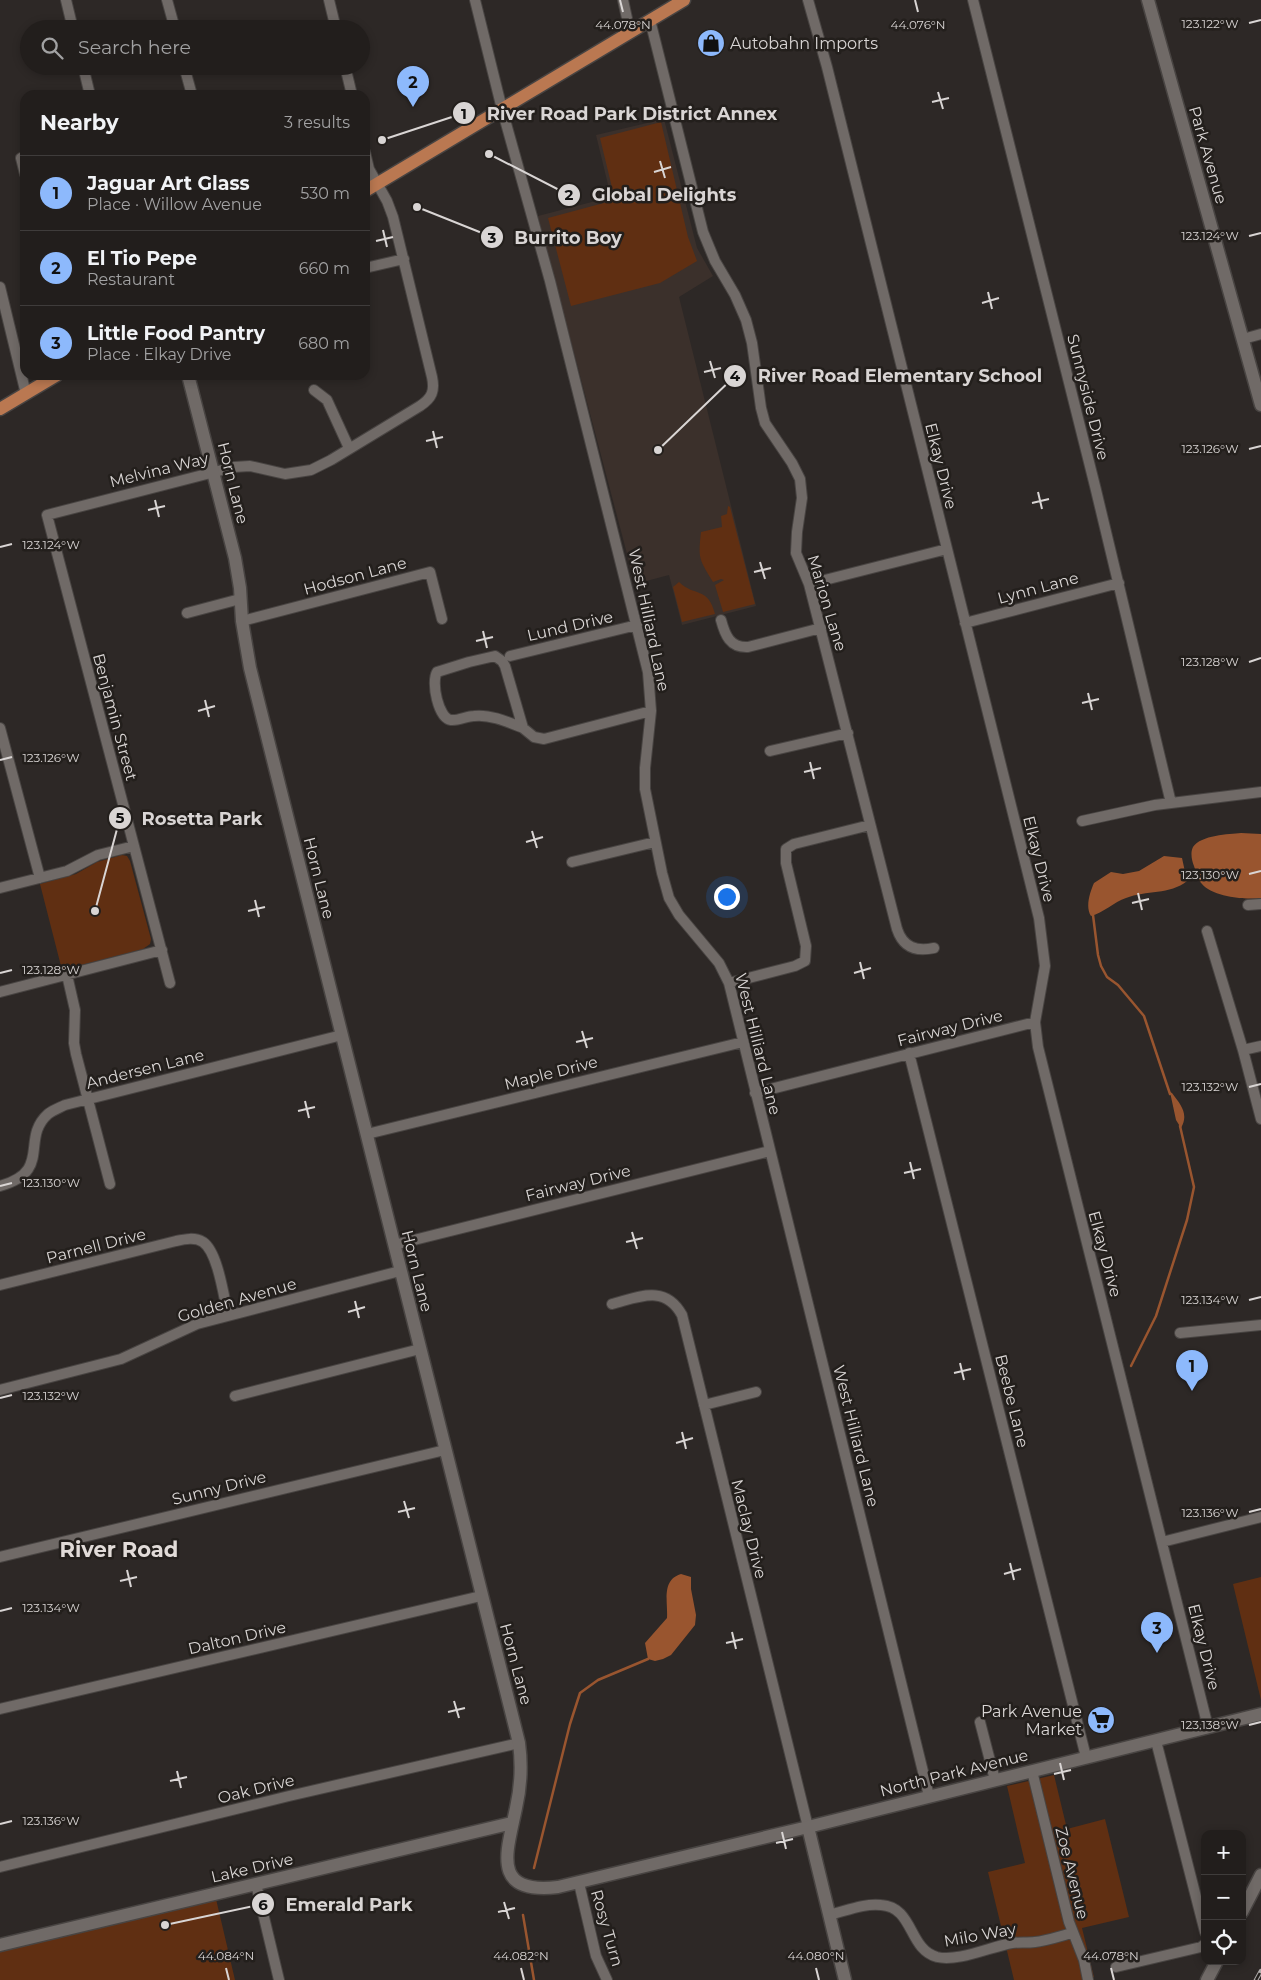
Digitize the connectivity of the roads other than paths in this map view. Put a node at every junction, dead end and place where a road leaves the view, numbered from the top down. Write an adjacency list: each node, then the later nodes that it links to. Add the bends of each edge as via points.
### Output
1 (66, 0): 10 (street)
2 (167, 0): 11 (street)
3 (329, 0): 12 (street)
4 (475, 0): 21 (street, West Hilliard Lane)
5 (623, 0): 14 (street)
6 (684, 0): 13 (main road)
7 (808, 0): 41 (street, Elkay Drive)
8 (973, 0): 42 (street, Sunnyside Drive)
9 (1148, 0): 29 (street, Park Avenue)
10 (71, 20)
11 (173, 20)
12 (334, 20)
13 (650, 20): 14 (main road); 43 (street, Marion Lane, via 703,232 746,320 762,417 800,479 802,498 796,553)
14 (630, 32): 21 (main road)
15 (85, 75): 18 (street)
16 (186, 75): 19 (street)
17 (347, 75): 20 (street)
18 (89, 90)
19 (191, 90)
20 (351, 90)
21 (502, 109): 23 (main road); 50 (street, West Hilliard Lane, via 543,254)
22 (370, 171): 23 (street)
23 (377, 184): 24 (main road); 25 (street, via 391,210)
24 (370, 188)
25 (404, 259): 26 (street); 38 (street, Melvina Way, via 433,390 420,406)
26 (370, 267)
27 (0, 287): 30 (street)
28 (1261, 334): 29 (street)
29 (1243, 339): 36 (street, Park Avenue)
30 (20, 369)
31 (23, 380): 35 (street)
32 (49, 380): 35 (main road)
33 (189, 380): 39 (street, Horn Lane)
34 (314, 390): 38 (street, via 326,400)
35 (26, 394): 37 (main road)
36 (1261, 405)
37 (0, 409)
38 (349, 448): 39 (street, Melvina Way, via 319,467 302,472 285,474 243,466)
39 (214, 471): 40 (street, Melvina Way); 44 (street, Horn Lane, via 238,570)
40 (47, 515): 63 (street, Benjamin Street)
41 (947, 550): 43 (street); 49 (street, Elkay Drive)
42 (1119, 583): 49 (street, Lynn Lane); 59 (street, Sunnyside Drive)
43 (809, 584): 51 (street, Marion Lane)
44 (240, 599): 45 (street); 48 (street, Horn Lane)
45 (187, 613)
46 (442, 618): 48 (street, Hodson Lane, via 430,572)
47 (721, 620): 51 (street, via 726,637 740,647)
48 (242, 621): 77 (street, Horn Lane, via 250,668)
49 (965, 623): 76 (street, Elkay Drive, via 1041,932 1045,966)
50 (637, 625): 52 (street, Lund Drive); 53 (street, West Hilliard Lane, via 650,688)
51 (821, 628): 56 (street, Marion Lane)
52 (510, 656)
53 (651, 712): 55 (street, via 544,739 534,737); 62 (street, West Hilliard Lane, via 645,775)
54 (0, 728): 65 (street)
55 (523, 728): 55 (street, via 477,715 447,718 440,710 434,676 442,670 494,656 505,666)
56 (848, 733): 57 (street); 61 (street, Marion Lane)
57 (770, 751)
58 (1261, 792): 59 (street)
59 (1171, 803): 60 (street)
60 (1082, 821)
61 (870, 824): 70 (street, Marion Lane, via 899,936 913,948); 74 (street, via 783,848 806,946 807,965)
62 (655, 842): 64 (street); 74 (street, West Hilliard Lane, via 673,906 719,963)
63 (134, 846): 65 (street, via 98,855 73,869); 71 (street, Benjamin Street)
64 (572, 862)
65 (40, 878): 66 (street)
66 (0, 888)
67 (1248, 904): 68 (street)
68 (1261, 904)
69 (1207, 931): 80 (street)
70 (934, 948)
71 (162, 950): 72 (street); 73 (street, Benjamin Street)
72 (67, 975): 75 (street); 83 (street, via 75,1010 74,1042)
73 (170, 983)
74 (729, 983): 78 (street, West Hilliard Lane)
75 (0, 992)
76 (1036, 1022): 81 (street, Fairway Drive); 103 (street, Elkay Drive, via 1038,1047)
77 (342, 1035): 83 (street, Andersen Lane); 85 (street, Horn Lane)
78 (743, 1042): 82 (street, West Hilliard Lane); 85 (street, Maple Drive)
79 (1261, 1046): 80 (street)
80 (1243, 1050): 84 (street)
81 (909, 1053): 82 (street, Fairway Drive); 112 (street, Beebe Lane)
82 (755, 1093): 86 (street, West Hilliard Lane)
83 (88, 1099): 87 (street); 88 (street, Andersen Lane, via 47,1114 37,1128 29,1168 14,1182)
84 (1261, 1119)
85 (366, 1134): 89 (street, Horn Lane)
86 (770, 1151): 89 (street, Fairway Drive); 115 (street, West Hilliard Lane)
87 (110, 1184)
88 (0, 1186)
89 (394, 1245): 90 (street, Horn Lane)
90 (400, 1271): 93 (street, Golden Avenue); 96 (street, Horn Lane)
91 (0, 1285): 93 (street, Parnell Drive, via 176,1241 200,1240 214,1258)
92 (612, 1304): 100 (street, Maclay Drive, via 652,1294 674,1303 682,1316)
93 (228, 1316): 97 (street, Golden Avenue, via 184,1329 121,1359)
94 (1261, 1324): 95 (street)
95 (1180, 1333)
96 (420, 1349): 99 (street); 101 (street, Horn Lane)
97 (0, 1390)
98 (756, 1392): 100 (street)
99 (235, 1396)
100 (704, 1405): 117 (street, Maclay Drive)
101 (445, 1450): 104 (street, Sunny Drive); 105 (street, Horn Lane)
102 (1261, 1517): 103 (street)
103 (1162, 1542): 109 (street, Elkay Drive)
104 (0, 1556)
105 (481, 1596): 106 (street, Dalton Drive); 111 (street, Horn Lane)
106 (0, 1709)
107 (1261, 1714): 109 (street, North Park Avenue)
108 (980, 1722): 114 (street)
109 (1208, 1728): 110 (street, North Park Avenue)
110 (1156, 1741): 112 (street, North Park Avenue); 124 (street)
111 (519, 1743): 116 (street, Horn Lane, via 521,1769); 118 (street, Oak Drive)
112 (1086, 1757): 113 (street, North Park Avenue)
113 (1032, 1771): 114 (street, North Park Avenue); 125 (street, Zoe Avenue)
114 (995, 1780): 115 (street, North Park Avenue)
115 (929, 1796): 117 (street, North Park Avenue)
116 (512, 1823): 120 (street, Horn Lane, via 507,1860 508,1870 517,1882 537,1888); 121 (street, Lake Drive)
117 (808, 1827): 120 (street, Horn Lane); 123 (street)
118 (0, 1867)
119 (1261, 1875): 122 (street)
120 (578, 1883): 131 (street, Rosy Turn, via 596,1956)
121 (256, 1884): 126 (street, Lake Drive); 130 (street)
122 (1246, 1904)
123 (829, 1915): 125 (street, Milo Way, via 868,1905 890,1906 902,1914 920,1946 939,1957 955,1957 1010,1943 1035,1942); 132 (street)
124 (1202, 1920)
125 (1072, 1933): 133 (street, Zoe Avenue, via 1084,1960)
126 (0, 1945)
127 (1201, 1947): 129 (street)
128 (1215, 1965): 134 (street)
129 (1116, 1967)
130 (279, 1980)
131 (607, 1980)
132 (845, 1980)
133 (1088, 1980)
134 (1207, 1980)

